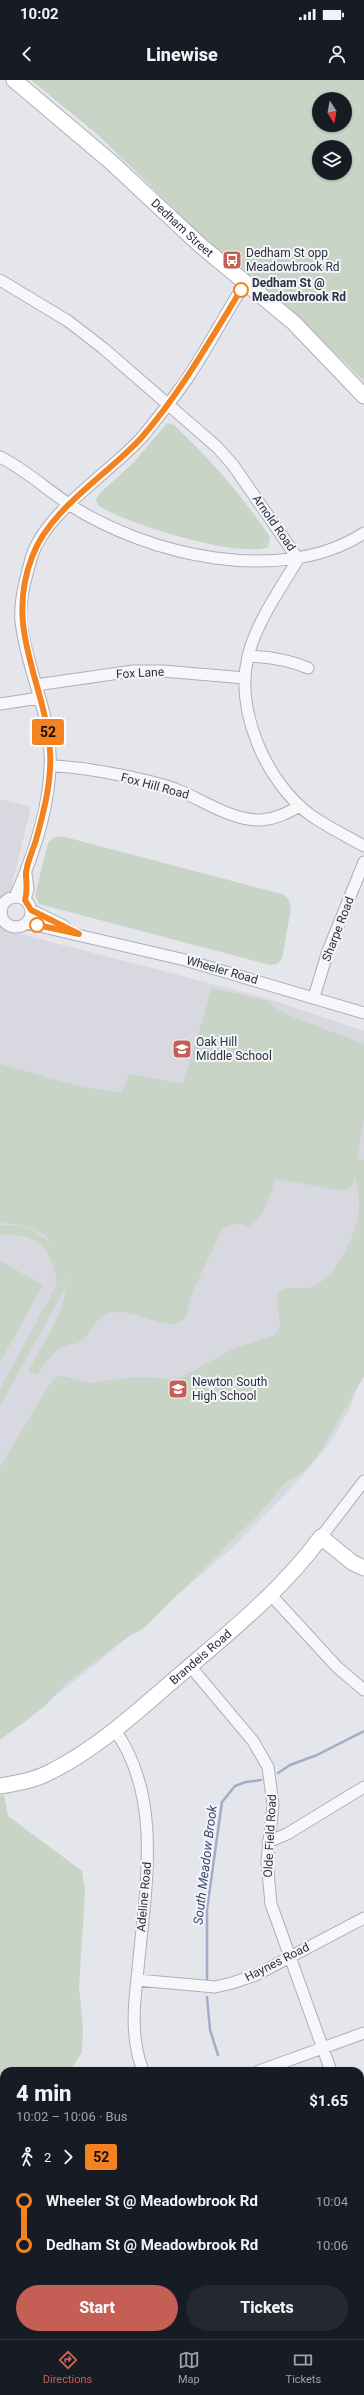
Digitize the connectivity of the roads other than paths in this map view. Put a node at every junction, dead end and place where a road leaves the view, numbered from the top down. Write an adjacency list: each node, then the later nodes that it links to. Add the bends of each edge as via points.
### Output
1 (14, 80): 3 (main road, Dedham Street, via 106,158)
2 (0, 280): 5 (street, Arnold Road, via 74,325)
3 (245, 283): 4 (main road, Dedham Street, via 294,323); 5 (street, via 186,380)
4 (364, 396)
5 (167, 405): 7 (street, via 125,455); 9 (street, Arnold Road, via 198,430 233,464)
6 (0, 457): 7 (street, via 21,468)
7 (70, 505): 9 (street, via 154,544 202,556 244,561); 13 (street, via 45,533 32,557 22,599 23,634)
8 (364, 533): 9 (street, via 329,551)
9 (298, 559): 10 (street, Arnold Road, via 272,602)
10 (248, 656): 11 (street, via 269,657); 12 (street, Arnold Road)
11 (308, 668)
12 (245, 678): 13 (street, Fox Lane, via 164,670 133,671); 17 (street, Arnold Road, via 246,700 259,743 283,789)
13 (36, 685): 14 (street)
14 (39, 698): 15 (street); 16 (street, via 48,730)
15 (0, 704)
16 (50, 766): 17 (street, Fox Hill Road, via 100,772 173,788 246,818 260,820 279,817); 20 (street, via 43,812 26,874 28,889)
17 (300, 806): 18 (street, Arnold Road)
18 (364, 846)
19 (364, 862): 23 (street, Sharpe Road, via 337,929)
20 (24, 902): 21 (street, via 30,917); 21 (street, via 8,900 3,906 2,917 6,923 13,926); 22 (street, Wheeler Road)
21 (26, 922): 22 (street, Wheeler Road)
22 (79, 934): 23 (street, Wheeler Road, via 185,960)
23 (314, 997): 24 (street, Wheeler Road)
24 (364, 1013)
25 (364, 1481): 26 (street, Brandeis Road)
26 (321, 1538): 27 (main road, via 353,1563); 28 (main road, Brandeis Road)
27 (364, 1568)
28 (270, 1594): 29 (main road, Brandeis Road); 30 (street, via 337,1667)
29 (190, 1666): 31 (main road, Brandeis Road); 34 (street, Olde Field Road, via 253,1741 268,1767 274,1805)
30 (364, 1690)
31 (114, 1729): 32 (main road, Brandeis Road, via 51,1772 24,1782); 37 (street, Adeline Road, via 132,1760 145,1813 148,1858)
32 (0, 1786)
33 (364, 1787): 34 (street, via 287,1834)
34 (268, 1842): 36 (street, Olde Field Road, via 268,1892)
35 (364, 1918): 36 (street, Haynes Road)
36 (289, 1957): 37 (street, Haynes Road, via 256,1975 215,1987); 39 (street, Olde Field Road)
37 (137, 1980): 40 (street, Adeline Road, via 133,2029)
38 (364, 2033): 39 (street)
39 (322, 2048): 41 (street); 42 (street, Olde Field Road)
40 (143, 2067)
41 (270, 2067)
42 (329, 2067)
43 (361, 2339): 44 (highway)
44 (364, 2339)

